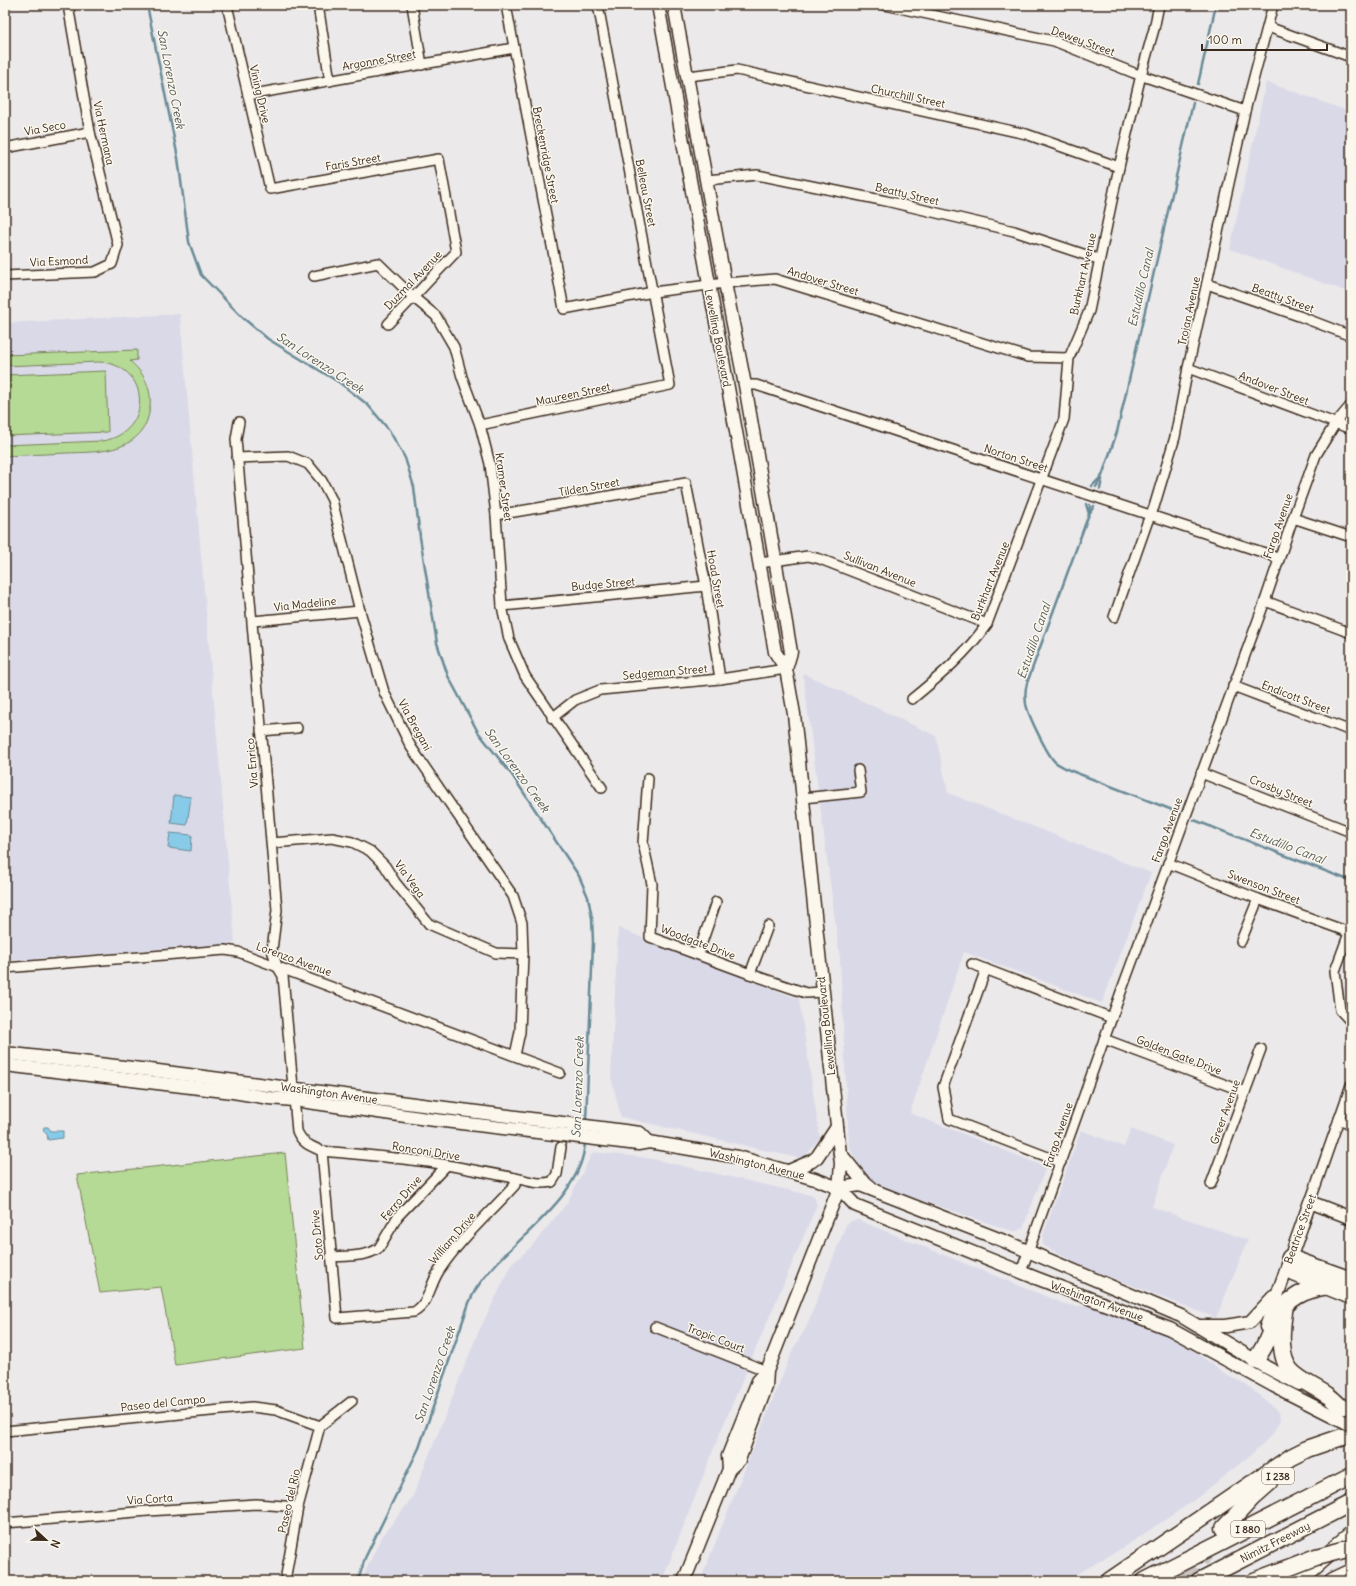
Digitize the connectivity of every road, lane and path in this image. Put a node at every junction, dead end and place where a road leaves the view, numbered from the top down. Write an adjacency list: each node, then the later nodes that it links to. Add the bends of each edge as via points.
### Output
1 (68, 5): 21 (street, Via Hermana)
2 (227, 5): 19 (street, Vining Drive)
3 (318, 5): 18 (street)
4 (412, 5): 15 (street)
5 (506, 5): 13 (street, Breckenridge Street)
6 (598, 5): 34 (street, Belleau Street)
7 (658, 5): 33 (main road, Lewelling Boulevard)
8 (674, 5): 17 (main road, Lewelling Boulevard)
9 (885, 5): 16 (street, Dewey Street, via 1054,41)
10 (1159, 5): 16 (street, Burkhart Avenue)
11 (1273, 5): 12 (street, Trojan Avenue)
12 (1268, 27): 14 (street); 20 (street, Trojan Avenue)
13 (514, 48): 15 (street, Argonne Street); 36 (street, Breckenridge Street)
14 (1351, 57)
15 (422, 65): 18 (street, Argonne Street)
16 (1141, 75): 20 (street, Dewey Street); 24 (street, Burkhart Avenue)
17 (688, 76): 24 (street, Churchill Street, via 737,70 1026,134); 25 (main road, Lewelling Boulevard)
18 (330, 81): 19 (street, Argonne Street)
19 (248, 95): 26 (street, Vining Drive)
20 (1245, 111): 32 (street, Trojan Avenue)
21 (90, 132): 22 (street, Via Seco); 28 (street, Via Hermana, via 118,245)
22 (5, 148)
23 (439, 159): 26 (street, Faris Street); 35 (street, Duzmal Avenue, via 456,252)
24 (1119, 167): 27 (street, Burkhart Avenue)
25 (707, 180): 27 (street, Beatty Street, via 757,175 886,201 1014,231); 31 (main road, Lewelling Boulevard)
26 (270, 189)
27 (1098, 259): 39 (street, Burkhart Avenue, via 1088,311)
28 (112, 264): 29 (street, Via Esmond, via 95,272)
29 (5, 276)
30 (314, 276): 35 (street, Kramer Street, via 378,263)
31 (725, 283): 33 (street, Andover Street); 39 (street, Andover Street, via 775,279 1028,357); 43 (main road, Lewelling Boulevard)
32 (1207, 284): 38 (street, Beatty Street); 40 (street, Trojan Avenue)
33 (708, 285): 34 (street, Andover Street); 41 (main road, Lewelling Boulevard)
34 (653, 292): 36 (street, Andover Street); 42 (street, Belleau Street)
35 (413, 297): 37 (street, Duzmal Avenue); 47 (street, Kramer Street, via 436,316 454,347)
36 (564, 309)
37 (388, 324)
38 (1351, 336)
39 (1069, 358): 50 (street, Burkhart Avenue, via 1064,419)
40 (1188, 368): 46 (street, Andover Street); 53 (street, Trojan Avenue, via 1175,437)
41 (726, 377): 43 (main road); 58 (main road, Lewelling Boulevard)
42 (670, 385): 47 (street, Maureen Street)
43 (745, 385): 50 (street, Norton Street, via 753,384); 57 (main road, Lewelling Boulevard)
44 (1351, 404): 46 (street, Fargo Avenue)
45 (239, 422): 49 (street, Via Enrico, via 236,439)
46 (1335, 424): 48 (street, Andover Street); 54 (street, Fargo Avenue, via 1316,455)
47 (480, 425): 52 (street, Kramer Street, via 490,464)
48 (1351, 429)
49 (238, 458): 62 (street, Via Bregani, via 288,456 308,464 322,481 332,500); 64 (street, Via Enrico)
50 (1042, 479): 53 (street, Norton Street); 65 (street, Burkhart Avenue)
51 (686, 483): 52 (street, Tilden Street); 59 (street, Hoad Street)
52 (496, 515): 61 (street, Kramer Street)
53 (1151, 515): 56 (street, Norton Street); 63 (street, Trojan Avenue)
54 (1293, 518): 55 (street); 56 (street, Fargo Avenue)
55 (1351, 537)
56 (1279, 559): 60 (street, Fargo Avenue)
57 (774, 560): 58 (street, Sullivan Avenue); 65 (street, Sullivan Avenue, via 808,556 820,558); 67 (main road, Lewelling Boulevard, via 791,652)
58 (760, 563): 67 (main road, Lewelling Boulevard, via 776,655)
59 (706, 586): 61 (street, Budge Street); 68 (street, Hoad Street)
60 (1265, 601): 66 (street); 69 (street, Fargo Avenue)
61 (502, 606): 71 (street, Kramer Street, via 508,639 524,676)
62 (360, 611): 64 (street, Via Madeline); 88 (street, Via Bregani, via 384,692 411,747 513,896 522,923)
63 (1114, 617)
64 (253, 621): 73 (street, Via Enrico)
65 (987, 624): 70 (street, Burkhart Avenue, via 974,643 950,668)
66 (1351, 633)
67 (786, 668): 68 (street, Sedgeman Street); 79 (main road, Lewelling Boulevard)
68 (720, 679): 71 (street, Sedgeman Street, via 600,690 575,700)
69 (1233, 686): 74 (street, Endicott Street); 76 (street, Fargo Avenue)
70 (912, 699)
71 (552, 718): 78 (street, Kramer Street)
72 (297, 728): 73 (street)
73 (261, 731): 81 (street, Via Enrico)
74 (1351, 731)
75 (858, 770): 79 (street, via 861,792)
76 (1201, 773): 80 (street, Crosby Street); 82 (street, Fargo Avenue)
77 (648, 778): 89 (street, Woodgate Drive, via 643,843 652,884 650,936)
78 (602, 788)
79 (803, 798): 95 (main road, Lewelling Boulevard)
80 (1351, 832)
81 (272, 843): 88 (street, Via Vega, via 332,838 352,842 370,851 385,866 429,924 496,952); 91 (street, Via Enrico, via 277,910 272,950)
82 (1168, 863): 83 (street, Swenson Street); 96 (street, Fargo Avenue)
83 (1258, 899): 86 (street, Swenson Street); 87 (street)
84 (716, 902): 89 (street)
85 (768, 926): 94 (street)
86 (1350, 933): 97 (street, via 1336,971 1340,1010)
87 (1242, 941)
88 (523, 954): 101 (street, Via Bregani, via 520,1032)
89 (698, 954): 94 (street, Woodgate Drive)
90 (972, 964): 93 (street)
91 (277, 966): 92 (street, Lorenzo Avenue, via 226,950); 101 (street, Lorenzo Avenue); 105 (street, Via Enrico, via 283,976)
92 (5, 968)
93 (986, 969): 96 (street); 115 (street, via 943,1087 949,1119)
94 (750, 974): 95 (street, Woodgate Drive, via 806,993)
95 (822, 992): 110 (main road, Lewelling Boulevard)
96 (1112, 1018): 98 (street, Fargo Avenue)
97 (1351, 1022)
98 (1104, 1039): 106 (street, Golden Gate Drive); 115 (street, Fargo Avenue)
99 (1261, 1049): 106 (street, Greer Avenue)
100 (5, 1053): 105 (main road, Washington Avenue)
101 (515, 1056): 103 (street, Lorenzo Avenue)
102 (5, 1065): 107 (main road, Washington Avenue)
103 (560, 1073)
104 (1351, 1085): 108 (street, Beatrice Street)
105 (293, 1088): 107 (street, Via Enrico); 111 (main road, Washington Avenue)
106 (1245, 1092): 119 (street, Greer Avenue)
107 (294, 1100): 111 (main road, Washington Avenue, via 427,1119); 113 (street, Ronconi Drive, via 297,1131 301,1139)
108 (1339, 1119): 109 (street); 122 (street, Beatrice Street)
109 (1351, 1124)
110 (837, 1128): 114 (main road, Lewelling Boulevard); 117 (main road, via 817,1157)
111 (573, 1130): 117 (main road, Washington Avenue, via 640,1133 649,1142 738,1157)
112 (561, 1147): 118 (street, Ronconi Drive, via 557,1174 552,1182 536,1183)
113 (322, 1151): 116 (street, Ronconi Drive); 125 (street, Soto Drive)
114 (840, 1153): 120 (main road, Lewelling Boulevard); 121 (main road, via 861,1179)
115 (1061, 1162): 124 (street, Fargo Avenue)
116 (447, 1165): 118 (street, Ronconi Drive); 125 (street, Ferro Drive, via 398,1216 374,1252)
117 (789, 1171): 120 (main road, Washington Avenue)
118 (515, 1178): 132 (street, William Drive, via 515,1185 446,1259 420,1309 414,1312)
119 (1212, 1184)
120 (839, 1188): 121 (main road, Washington Avenue, via 860,1185); 127 (main road, Washington Avenue, via 855,1206); 136 (main road, Lewelling Boulevard)
121 (875, 1191): 124 (main road, Washington Avenue)
122 (1310, 1202): 123 (main road); 126 (main road, Beatrice Street)
123 (1351, 1218)
124 (1029, 1252): 127 (street, Fargo Avenue); 133 (main road, Washington Avenue, via 1157,1305)
125 (331, 1257): 132 (street, Soto Drive)
126 (1290, 1258): 128 (highway); 129 (highway, via 1294,1273); 131 (main road, Beatrice Street)
127 (1021, 1272): 135 (main road, Washington Avenue, via 1170,1329)
128 (1351, 1280)
129 (1329, 1286): 130 (highway); 131 (highway)
130 (1351, 1296)
131 (1281, 1299): 133 (main road, via 1250,1322 1226,1326); 135 (highway, via 1263,1351); 138 (highway, via 1282,1343 1286,1363 1291,1371 1329,1396)
132 (337, 1318)
133 (1200, 1326): 135 (main road, Washington Avenue)
134 (655, 1327): 136 (street, Tropic Court)
135 (1252, 1366): 138 (main road, Washington Avenue)
136 (768, 1371): 153 (main road, Lewelling Boulevard, via 758,1382 728,1456 729,1468)
137 (352, 1401): 139 (street)
138 (1340, 1411): 141 (main road, Washington Avenue)
139 (320, 1426): 140 (street, Paseo del Campo, via 276,1410 252,1407); 145 (street, Paseo del Rio)
140 (5, 1431)
141 (1348, 1431): 147 (highway, I 238, via 1280,1474 1252,1498); 154 (highway, via 1291,1458)
142 (1351, 1476): 155 (highway, I 880)
143 (1351, 1487): 156 (highway, I 880)
144 (1351, 1503): 157 (highway, Nimitz Freeway / I 880)
145 (298, 1507): 146 (street, Via Corta, via 256,1504); 152 (street, Paseo del Rio)
146 (5, 1523)
147 (1224, 1528)
148 (1351, 1535): 158 (highway)
149 (1351, 1548): 151 (highway, bridge, via 1311,1558)
150 (1351, 1572): 159 (highway)
151 (1260, 1578)
152 (285, 1581)
153 (684, 1581)
154 (1109, 1581)
155 (1145, 1581)
156 (1166, 1581)
157 (1199, 1581)
158 (1296, 1581)
159 (1332, 1581)

